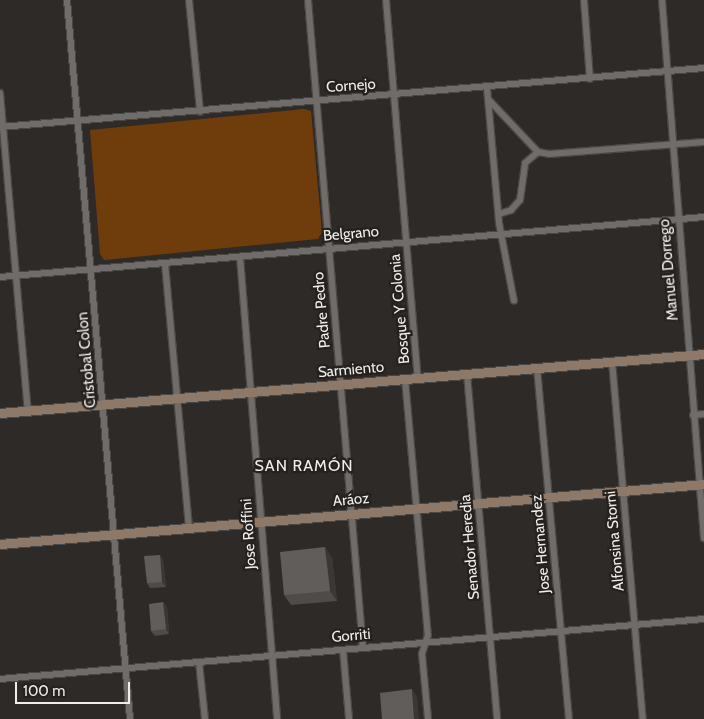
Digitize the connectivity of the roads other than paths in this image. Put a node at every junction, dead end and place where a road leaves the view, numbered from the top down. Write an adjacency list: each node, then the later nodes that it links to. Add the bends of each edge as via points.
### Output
1 (67, 0): 16 (street, Cristobal Colon)
2 (189, 0): 15 (street)
3 (308, 0): 14 (street, Padre Pedro)
4 (386, 0): 12 (street, Bosque Y Colonia)
5 (584, 0): 9 (street)
6 (662, 0): 8 (street, Manuel Dorrego)
7 (704, 68): 8 (street, Cornejo)
8 (666, 72): 9 (street, Cornejo); 19 (street, Manuel Dorrego)
9 (590, 78): 10 (street, Cornejo)
10 (487, 88): 12 (street, Cornejo); 13 (street)
11 (0, 93): 17 (street)
12 (395, 96): 14 (street, Cornejo); 25 (street, Bosque Y Colonia)
13 (488, 99): 20 (street); 21 (street)
14 (317, 101): 15 (street, Cornejo); 26 (street, Padre Pedro)
15 (200, 110): 16 (street, Cornejo)
16 (79, 119): 17 (street, Cornejo); 29 (street, Cristobal Colon)
17 (2, 127): 30 (street)
18 (704, 142): 19 (street)
19 (673, 144): 20 (street); 23 (street, Manuel Dorrego)
20 (538, 152): 21 (street, via 524,163 520,200 511,210)
21 (499, 214): 24 (street)
22 (704, 217): 23 (street, Belgrano)
23 (678, 219): 24 (street, Belgrano); 34 (street, Manuel Dorrego)
24 (502, 232): 25 (street, Belgrano); 32 (street)
25 (407, 241): 26 (street, Belgrano); 38 (street, Bosque Y Colonia)
26 (329, 248): 27 (street, Belgrano); 40 (street, Padre Pedro)
27 (240, 257): 28 (street, Belgrano); 41 (street, Jose Roffini)
28 (165, 264): 29 (street, Belgrano); 42 (street)
29 (92, 270): 30 (street, Belgrano); 43 (street, Cristobal Colon)
30 (16, 276): 31 (street, Belgrano); 44 (street)
31 (0, 277)
32 (514, 301)
33 (704, 354): 34 (street, Sarmiento)
34 (689, 355): 35 (street, Sarmiento); 47 (street, Manuel Dorrego)
35 (612, 361): 36 (street, Sarmiento); 49 (street, Alfonsina Storni)
36 (537, 368): 37 (street, Sarmiento); 50 (street, Jose Hernandez)
37 (467, 374): 38 (street, Sarmiento); 51 (street, Senador Heredia)
38 (418, 378): 39 (street, Sarmiento)
39 (405, 379): 40 (street, Sarmiento); 52 (street, Bosque Y Colonia)
40 (340, 384): 41 (street, Sarmiento); 53 (street, Padre Pedro)
41 (251, 392): 42 (street, Sarmiento); 54 (street, Jose Roffini)
42 (177, 398): 43 (street, Sarmiento); 55 (street)
43 (104, 404): 44 (street, Sarmiento); 56 (street, Cristobal Colon)
44 (28, 411): 45 (street, Sarmiento)
45 (0, 413)
46 (704, 414): 47 (street)
47 (693, 415): 48 (street, Manuel Dorrego)
48 (701, 484): 49 (street, Aráoz); 57 (street, Manuel Dorrego)
49 (623, 490): 50 (street, Aráoz); 60 (street, Alfonsina Storni)
50 (550, 496): 51 (street, Aráoz); 61 (street, Jose Hernandez)
51 (478, 502): 52 (street, Aráoz); 62 (street, Senador Heredia)
52 (417, 508): 53 (street, Aráoz); 63 (street, Bosque Y Colonia)
53 (351, 514): 54 (street, Aráoz); 64 (street, Padre Pedro)
54 (261, 521): 55 (street, Aráoz); 66 (street, Jose Roffini)
55 (189, 527): 56 (street, Aráoz)
56 (115, 534): 58 (street, Aráoz); 68 (street, Cristobal Colon)
57 (704, 538)
58 (0, 544)
59 (704, 619): 60 (street, Gorriti)
60 (635, 625): 61 (street, Gorriti); 77 (street, Alfonsina Storni)
61 (562, 631): 62 (street, Gorriti); 76 (street, Jose Hernandez)
62 (490, 637): 63 (street, Gorriti); 75 (street, Senador Heredia)
63 (426, 643): 64 (street, Gorriti); 74 (street, via 422,654)
64 (363, 648): 65 (street, Gorriti)
65 (343, 650): 66 (street, Gorriti); 73 (street)
66 (272, 656): 67 (street, Gorriti); 72 (street, Jose Roffini)
67 (200, 662): 68 (street, Gorriti); 71 (street)
68 (126, 668): 69 (street, Gorriti); 70 (street, Cristobal Colon)
69 (0, 678)
70 (130, 719)
71 (205, 719)
72 (277, 719)
73 (349, 719)
74 (428, 719)
75 (497, 719)
76 (569, 719)
77 (643, 719)

